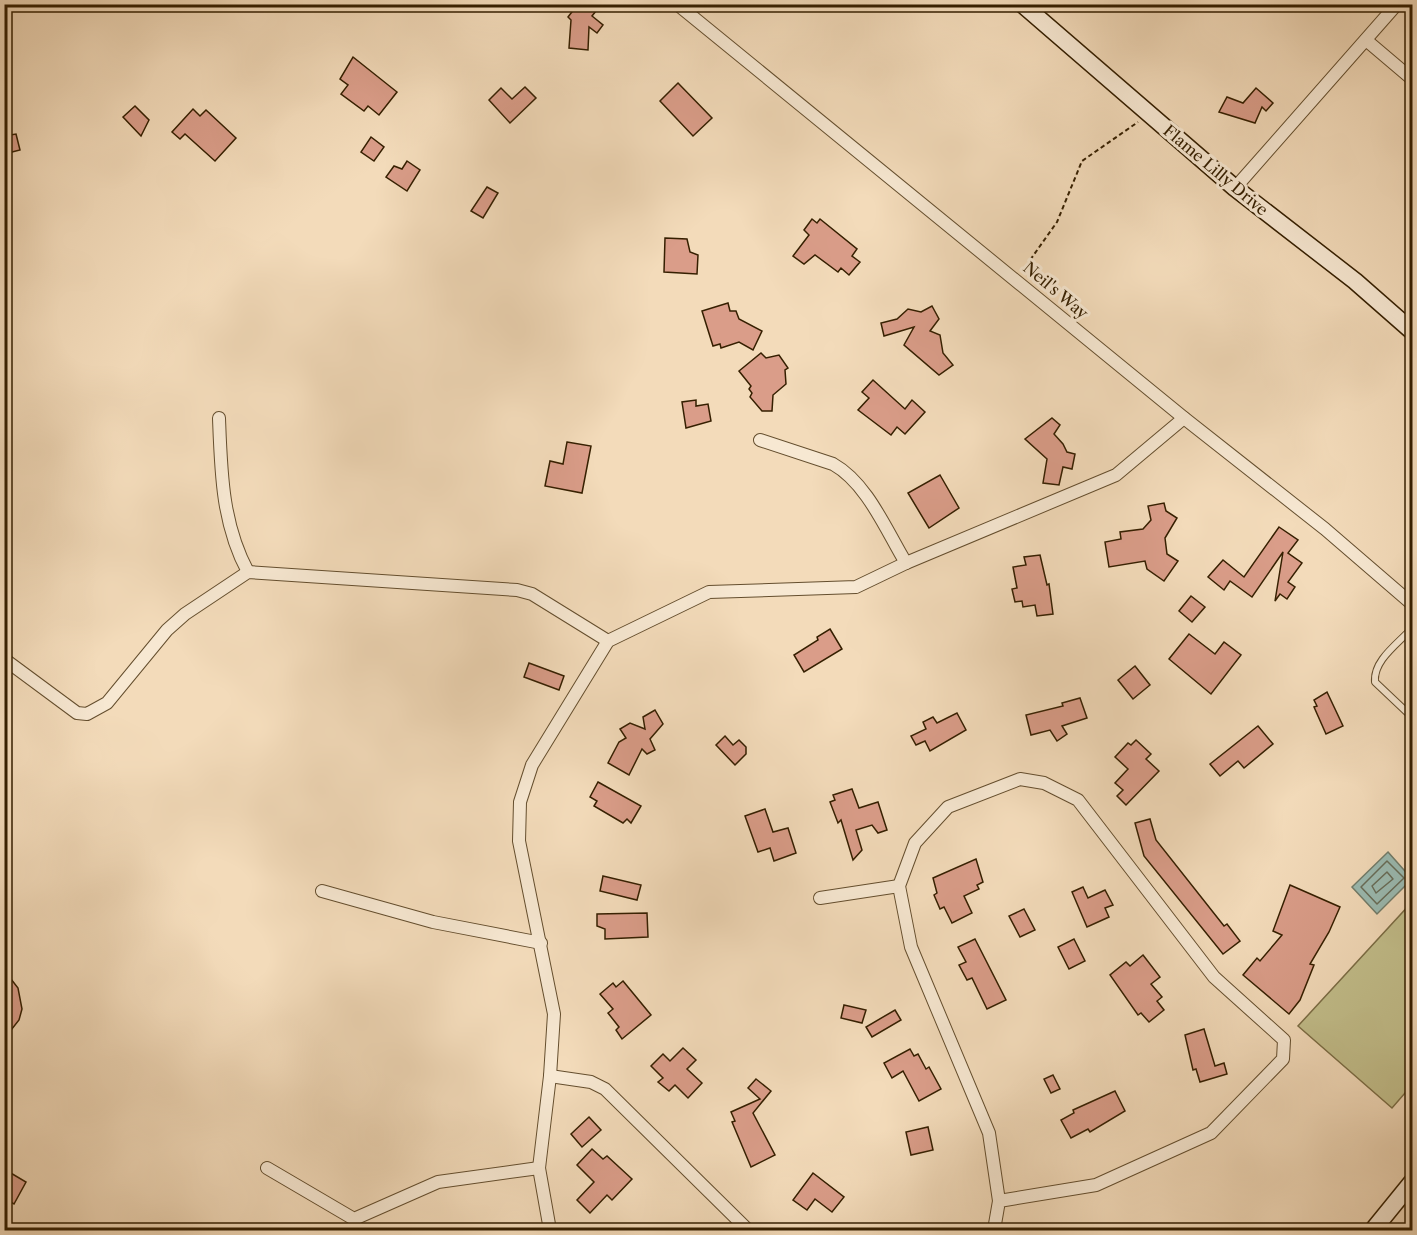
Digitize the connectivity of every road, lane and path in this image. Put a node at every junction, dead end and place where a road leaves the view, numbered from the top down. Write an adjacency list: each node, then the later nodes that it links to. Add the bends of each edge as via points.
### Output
1 (677, 4): 8 (street, Neil's Way)
2 (1022, 4): 6 (street, Flame Lilly Drive)
3 (1397, 4): 4 (street)
4 (1366, 40): 5 (street); 7 (street)
5 (1413, 79)
6 (1150, 114): 7 (street, Flame Lilly Drive); 8 (path, via 1082,160 1057,222 1028,263)
7 (1235, 188): 9 (street, Flame Lilly Drive)
8 (1025, 286): 11 (street, Neil's Way)
9 (1413, 331)
10 (219, 418): 14 (street, via 227,520)
11 (1184, 418): 13 (street, via 1116,475); 15 (street, Neil's Way)
12 (760, 440): 13 (street, via 844,470 862,491)
13 (906, 563): 17 (street, via 856,586 709,592)
14 (248, 572): 17 (street, via 517,590 532,594); 18 (street, via 179,619 107,703 87,714 78,713)
15 (1413, 604)
16 (1413, 628): 19 (lane, via 1379,664 1375,682)
17 (608, 641): 23 (street, via 532,765 520,802 519,841)
18 (4, 659)
19 (1413, 717)
20 (899, 886): 22 (street); 28 (street, via 911,947 989,1133); 28 (street, via 915,843 948,807 1020,779 1044,783 1078,800 1214,977 1284,1040 1283,1059 1211,1133 1096,1185)
21 (322, 891): 23 (street, via 433,922)
22 (820, 898)
23 (541, 943): 24 (street, via 554,1014)
24 (550, 1076): 26 (street); 30 (street, via 591,1082 604,1089)
25 (267, 1168): 26 (street, via 354,1219 438,1182)
26 (539, 1168): 29 (street)
27 (1413, 1182): 32 (street)
28 (999, 1201): 31 (street)
29 (550, 1230)
30 (748, 1230)
31 (994, 1230)
32 (1373, 1230)

